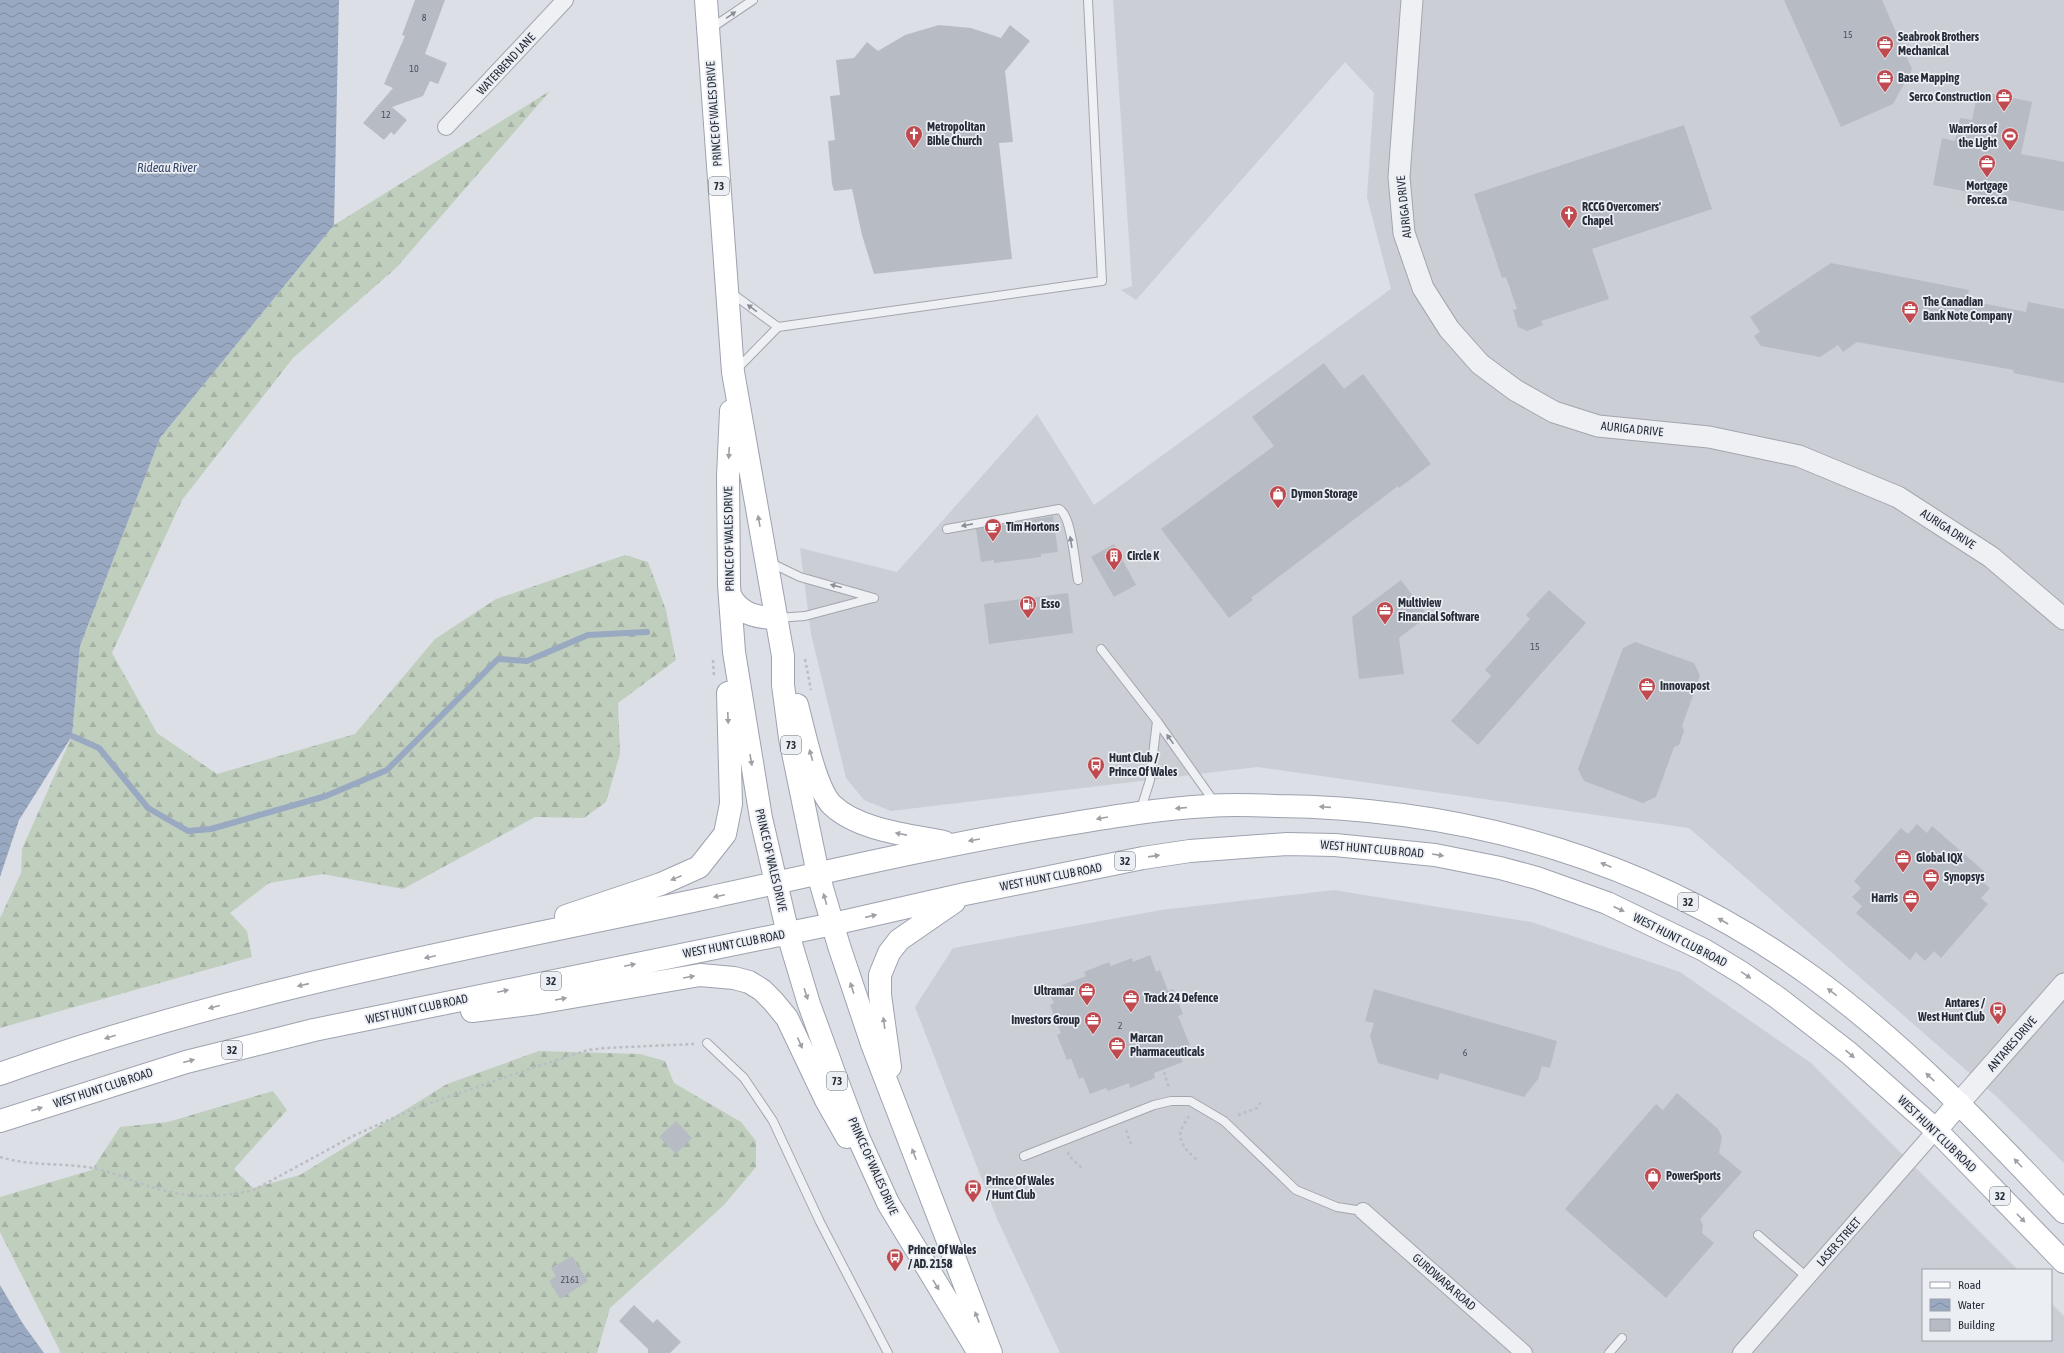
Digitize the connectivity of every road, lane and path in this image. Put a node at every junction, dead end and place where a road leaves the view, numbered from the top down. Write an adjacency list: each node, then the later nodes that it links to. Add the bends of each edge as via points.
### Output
1 (566, 0): 7 (street, WATERBEND LANE)
2 (706, 0): 6 (main road, PRINCE OF WALES DRIVE / 73)
3 (754, 0): 6 (lane, one-way to 3)
4 (1088, 0): 9 (lane, via 1102,281)
5 (1412, 0): 16 (street, AURIGA DRIVE, via 1399,177 1404,233 1423,288 1449,329 1480,364 1515,390 1554,412 1598,426 1709,437 1799,456 1898,497 1991,557)
6 (708, 31): 8 (main road, PRINCE OF WALES DRIVE / 73)
7 (446, 127)
8 (726, 289): 9 (lane, one-way to 8); 10 (main road, PRINCE OF WALES DRIVE / 73)
9 (778, 327): 10 (lane)
10 (733, 372): 12 (main road, PRINCE OF WALES DRIVE / 73, one-way to 10); 14 (main road, PRINCE OF WALES DRIVE / 73, one-way to 14, via 728,476)
11 (947, 529): 13 (lane, one-way to 11, via 1068,524 1065,514 1059,509)
12 (766, 560): 15 (main road, PRINCE OF WALES DRIVE / 73); 15 (lane, one-way to 12, via 805,616 874,598 800,577)
13 (1078, 580)
14 (730, 595): 15 (main road, via 738,607 750,615); 18 (main road, PRINCE OF WALES DRIVE / 73)
15 (776, 618): 19 (main road, PRINCE OF WALES DRIVE / 73)
16 (2064, 619)
17 (1100, 649): 20 (lane)
18 (734, 652): 25 (main road, PRINCE OF WALES DRIVE / 73, one-way to 25, via 761,818); 29 (main road, one-way to 29, via 727,695 731,788 729,815 725,834 699,867 661,884)
19 (783, 656): 23 (main road, one-way to 19, via 888,831 846,816 832,804 821,787); 24 (main road, PRINCE OF WALES DRIVE / 73, via 783,685 790,738)
20 (1157, 721): 21 (lane, one-way to 20); 22 (lane, via 1150,780)
21 (1216, 805): 22 (main road, 32, one-way to 22); 36 (main road, 32, one-way to 21, via 1867,1020 1780,955 1675,896 1590,859 1448,820 1317,806)
22 (1140, 812): 23 (main road, 32, one-way to 23)
23 (953, 844): 24 (main road, 32)
24 (818, 874): 25 (main road, 32); 27 (main road, PRINCE OF WALES DRIVE / 73, one-way to 24)
25 (776, 884): 28 (main road, PRINCE OF WALES DRIVE / 73); 29 (main road, 32, one-way to 29)
26 (965, 894): 27 (main road, WEST HUNT CLUB ROAD / 32, one-way to 26); 37 (main road, one-way to 26, via 880,995 880,974 889,953 899,940); 40 (main road, WEST HUNT CLUB ROAD / 32, one-way to 40, via 1143,858 1190,851 1287,844 1335,845 1436,855 1500,868 1607,903 1674,934 1742,973 1849,1053)
27 (833, 924): 28 (main road, WEST HUNT CLUB ROAD / 32); 37 (main road, PRINCE OF WALES DRIVE / 73, one-way to 27, via 872,1044)
28 (788, 934): 31 (main road, WEST HUNT CLUB ROAD / 32, one-way to 28); 46 (main road, PRINCE OF WALES DRIVE / 73, one-way to 46, via 838,1085)
29 (468, 949): 33 (main road, 32, one-way to 33, via 252,997 147,1026)
30 (2064, 984): 36 (street, ANTARES DRIVE)
31 (314, 1030): 39 (main road, WEST HUNT CLUB ROAD / 32, one-way to 31, via 186,1062); 46 (main road, one-way to 46, via 537,1003 700,975 749,982 762,990 787,1018 839,1125)
32 (707, 1043): 43 (path, via 588,1050 538,1066 413,1109 353,1136 254,1190 239,1194 209,1196 175,1193 88,1168 33,1164); 53 (lane, via 744,1078 773,1120 820,1222)
33 (0, 1074)
34 (1190, 1101): 41 (lane, via 1171,1101 1154,1105); 44 (path, via 1189,1116 1181,1131 1189,1155); 47 (lane, via 1224,1121 1296,1190 1337,1207)
35 (1261, 1102): 38 (path, via 1257,1108)
36 (1959, 1103): 40 (main road); 48 (main road, 32, one-way to 36)
37 (895, 1104): 55 (main road, PRINCE OF WALES DRIVE / 73, one-way to 37)
38 (1238, 1116)
39 (0, 1121)
40 (1936, 1130): 50 (main road, WEST HUNT CLUB ROAD / 32, one-way to 50); 51 (street, LASER STREET)
41 (1063, 1140): 42 (lane); 45 (path, via 1069,1156)
42 (1024, 1156)
43 (0, 1158)
44 (1199, 1161)
45 (1082, 1168)
46 (888, 1203): 54 (main road, PRINCE OF WALES DRIVE / 73, one-way to 54)
47 (1363, 1211): 56 (street, GURDWARA ROAD)
48 (2064, 1212)
49 (1758, 1235): 51 (lane)
50 (2064, 1262)
51 (1808, 1278): 58 (street, LASER STREET)
52 (1622, 1338): 57 (lane)
53 (888, 1353)
54 (979, 1353)
55 (990, 1353)
56 (1524, 1353)
57 (1609, 1353)
58 (1741, 1353)

